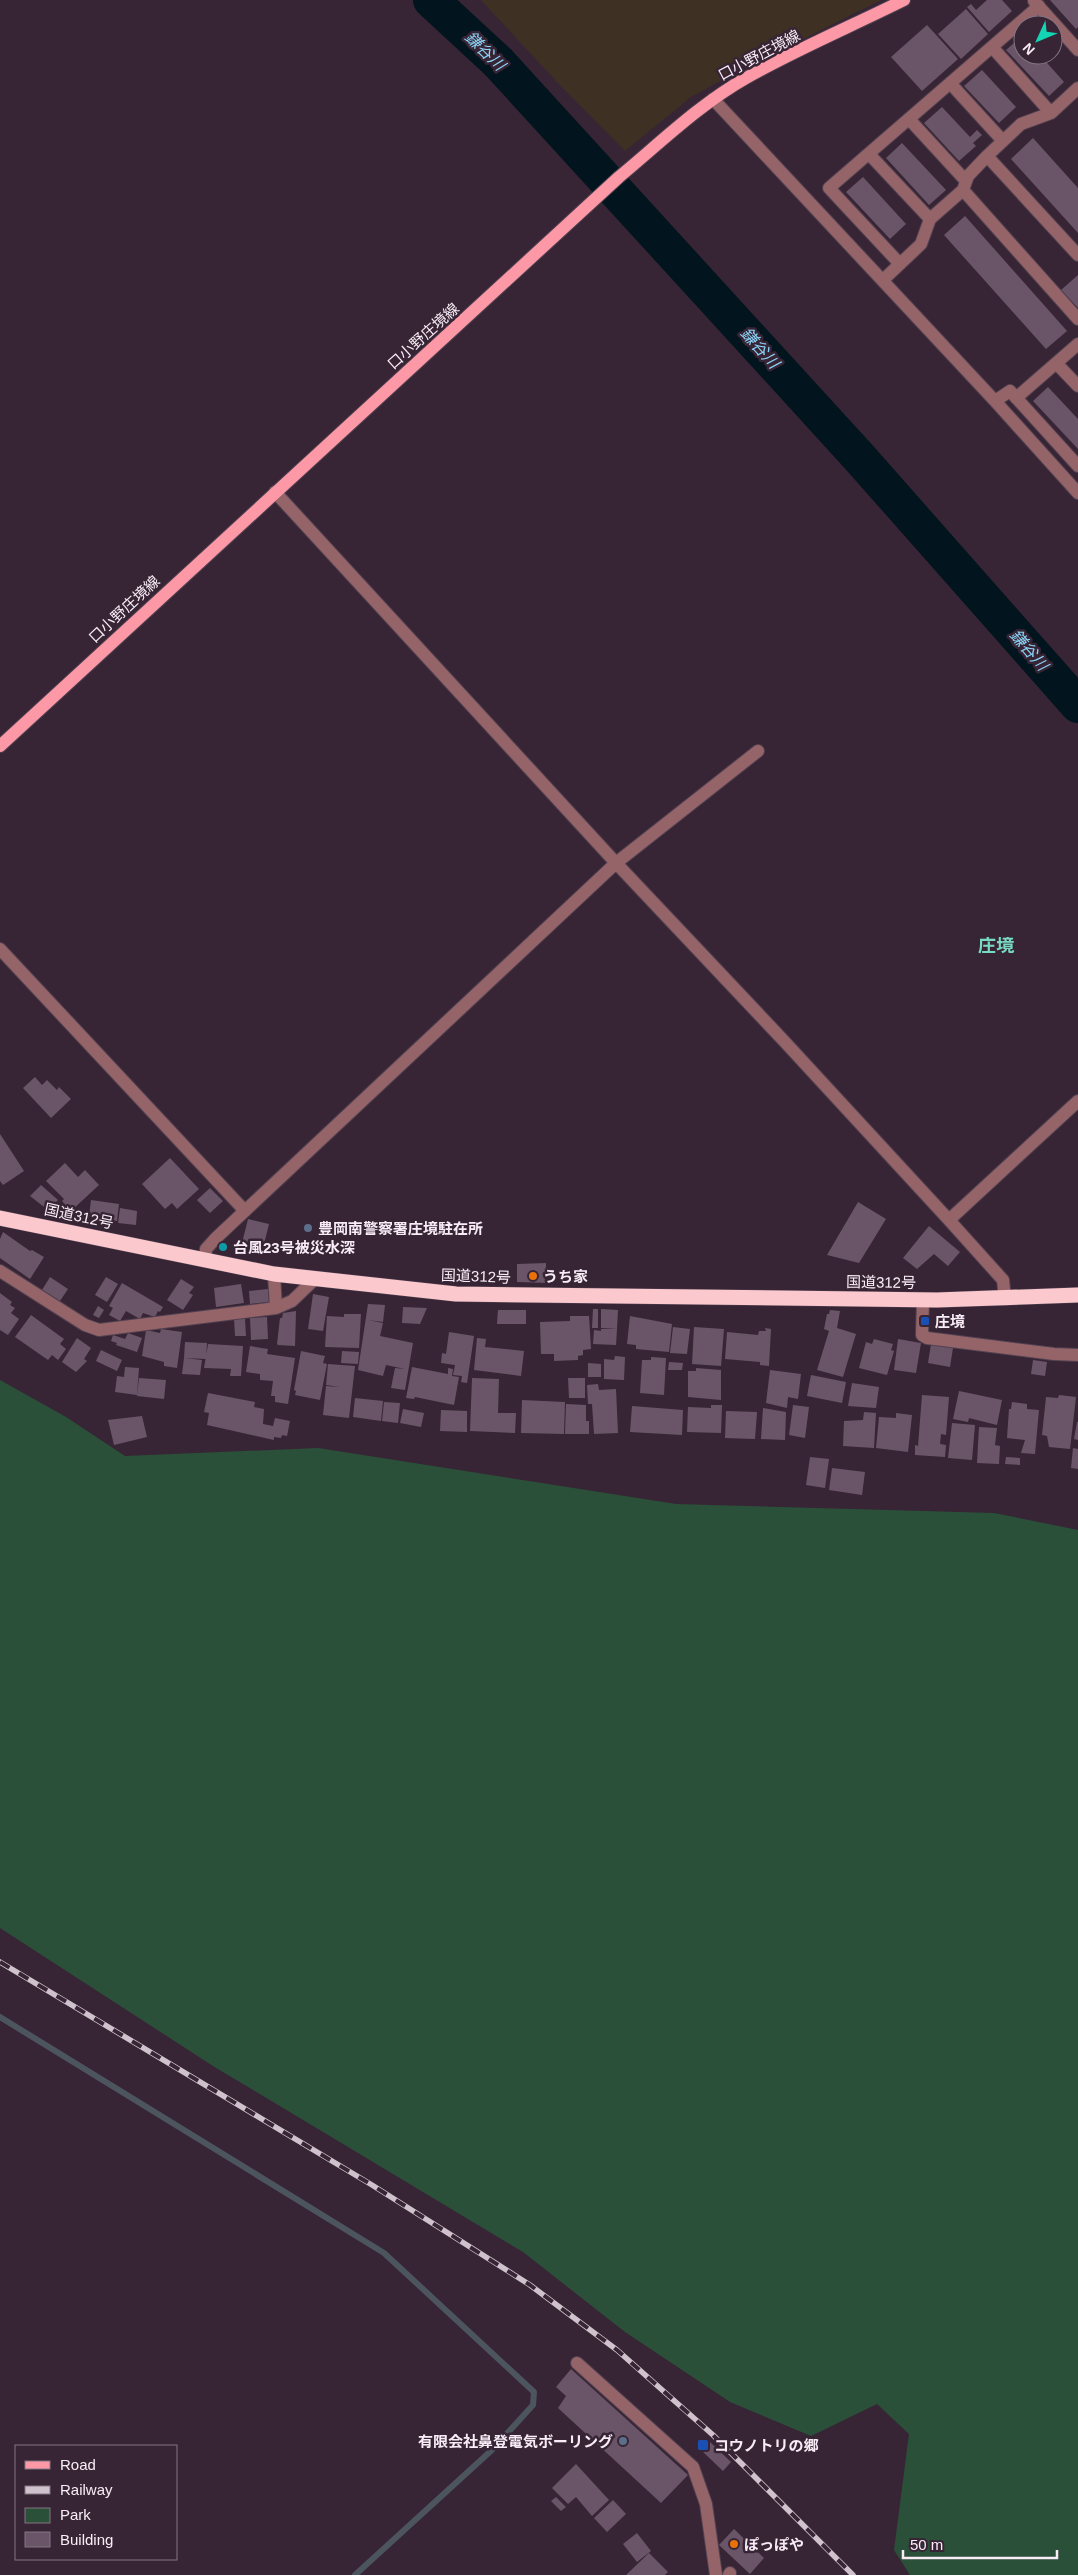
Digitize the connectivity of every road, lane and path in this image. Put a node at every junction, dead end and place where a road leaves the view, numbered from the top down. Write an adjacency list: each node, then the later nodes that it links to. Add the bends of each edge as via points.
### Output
1 (904, 0): 7 (main road, 口小野庄境線, via 746,78)
2 (1036, 3): 3 (street); 4 (street)
3 (992, 47): 5 (street); 8 (street)
4 (1078, 50)
5 (950, 83): 9 (street); 10 (street)
6 (1078, 88): 8 (street)
7 (713, 99): 17 (street); 25 (main road, 口小野庄境線, via 619,177)
8 (1051, 113): 10 (street, via 1021,124)
9 (909, 119): 11 (street); 13 (street)
10 (1003, 141): 12 (street)
11 (869, 154): 14 (street); 16 (street, via 829,188)
12 (987, 156): 13 (street, via 968,176); 15 (street)
13 (964, 186): 14 (street); 18 (street)
14 (930, 219): 16 (street, via 921,244)
15 (1078, 255)
16 (900, 264): 17 (street)
17 (883, 280): 23 (street)
18 (1078, 319)
19 (1078, 344): 20 (street)
20 (1056, 363): 21 (street); 22 (street)
21 (1078, 386)
22 (1016, 398): 23 (street, via 1010,391); 24 (street)
23 (995, 401): 26 (street)
24 (1078, 466)
25 (275, 492): 27 (main road, 口小野庄境線); 29 (street)
26 (1078, 493)
27 (0, 746)
28 (758, 750): 29 (street)
29 (616, 863): 32 (street); 34 (street)
30 (0, 949): 32 (street)
31 (1078, 1101): 34 (street)
32 (245, 1211): 35 (street, via 206,1250)
33 (0, 1218): 35 (highway, 国道312号)
34 (949, 1220): 40 (street, via 1003,1280)
35 (204, 1260): 37 (highway, 国道312号)
36 (0, 1272): 42 (street, via 85,1325 99,1330)
37 (274, 1274): 38 (highway, 国道312号); 42 (street)
38 (316, 1278): 41 (highway, 国道312号, via 456,1294); 42 (street, via 292,1301)
39 (1078, 1295): 40 (highway, 国道312号)
40 (1005, 1299): 41 (highway, 国道312号)
41 (923, 1300): 43 (street, via 922,1335 927,1338)
42 (276, 1308)
43 (1078, 1355)
44 (577, 2362): 45 (street, via 693,2467 706,2504)
45 (716, 2575)

